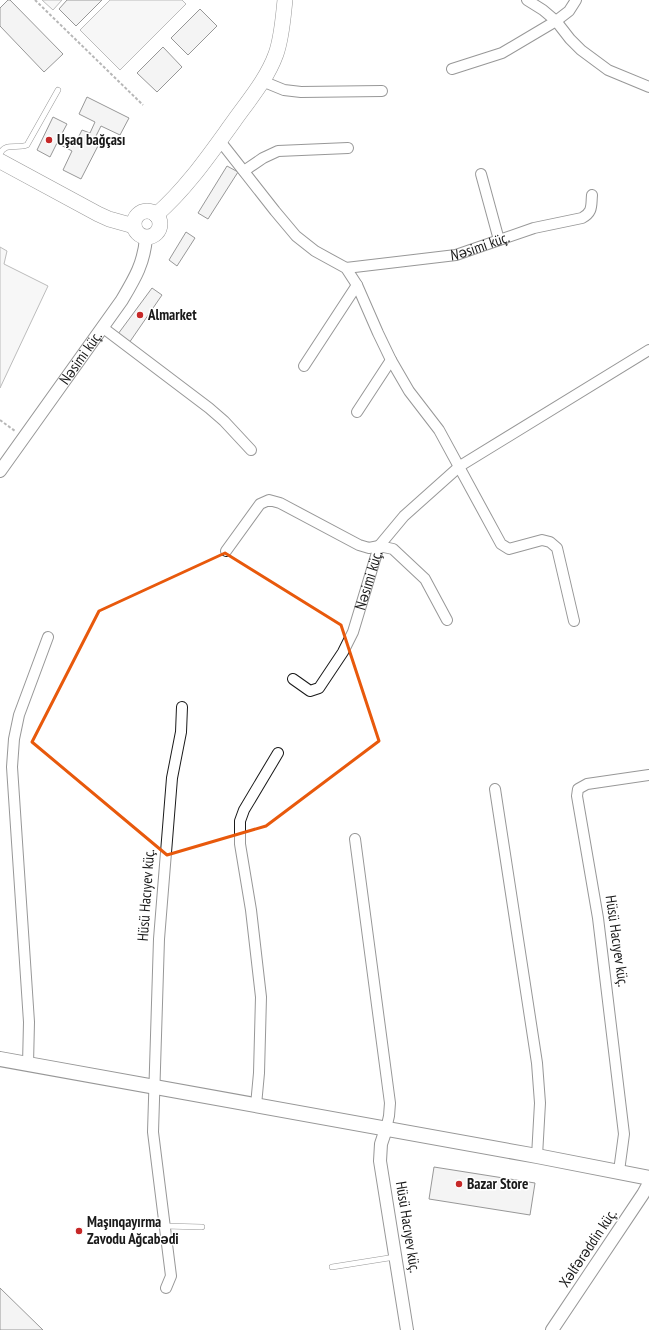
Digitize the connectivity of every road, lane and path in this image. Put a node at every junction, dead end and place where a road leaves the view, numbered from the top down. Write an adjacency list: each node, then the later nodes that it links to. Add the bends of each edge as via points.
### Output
1 (35, 0): 11 (path)
2 (284, 0): 7 (main road, via 277,52)
3 (526, 0): 5 (street)
4 (576, 0): 5 (street, via 569,11)
5 (556, 21): 6 (street, via 502,53); 8 (street, via 581,50 608,70)
6 (452, 69)
7 (262, 81): 10 (street, via 284,90 301,92); 12 (main road)
8 (649, 87)
9 (58, 90): 14 (lane, via 27,145 6,146)
10 (382, 91)
11 (143, 105)
12 (220, 141): 16 (street); 19 (main road, via 184,187)
13 (348, 148): 16 (street, via 278,151)
14 (0, 154)
15 (0, 161): 20 (main road, via 98,214)
16 (244, 171): 23 (street, via 296,236 315,251)
17 (482, 174): 22 (street)
18 (592, 195): 22 (street, Nəsimi küç., via 591,210 582,218 534,228)
19 (156, 215): 20 (main road, via 150,212 138,214); 21 (main road, via 160,226 157,232)
20 (134, 226): 21 (main road, via 136,232)
21 (146, 238): 25 (street, Nəsimi küç., via 145,253 139,270 122,300)
22 (499, 240): 23 (street, Nəsimi küç., via 456,255)
23 (346, 268): 24 (street)
24 (357, 285): 27 (street); 28 (street)
25 (102, 327): 31 (street, Nəsimi küç.); 32 (street, via 209,408)
26 (649, 350): 33 (street, Nəsimi küç.)
27 (391, 360): 29 (street); 33 (street, via 409,391 439,430)
28 (304, 366)
29 (357, 412)
30 (0, 420): 31 (path)
31 (24, 437): 34 (street, Nəsimi küç.)
32 (251, 450)
33 (460, 466): 35 (street, Nəsimi küç., via 404,516); 38 (street, via 501,544 509,548 542,540 557,548)
34 (0, 471)
35 (379, 546): 36 (street, via 369,548 359,545 280,503 269,500 260,504); 37 (street, via 393,549 425,579); 40 (street, Nəsimi küç., via 353,632 343,652 319,688 310,691)
36 (226, 551)
37 (447, 620)
38 (574, 621)
39 (48, 637): 47 (street, via 19,715 12,767 29,1022)
40 (293, 679)
41 (182, 707): 48 (street, Hüsü Hacıyev küç., via 172,778 159,939)
42 (278, 753): 49 (street, via 244,810 240,822 240,844 261,997)
43 (649, 775): 52 (street, Hüsü Hacıyev küç., via 587,784 578,789 577,796 598,918 624,1134)
44 (495, 789): 51 (street, via 537,1062 540,1104)
45 (355, 840): 50 (street, Hüsü Hacıyev küç., via 390,1103)
46 (0, 1059): 47 (main road)
47 (28, 1064): 48 (main road)
48 (154, 1086): 49 (main road); 55 (street, Hüsü Hacıyev küç., via 153,1132)
49 (256, 1105): 50 (main road)
50 (386, 1129): 51 (main road); 57 (street, Hüsü Hacıyev küç., via 381,1144 380,1161)
51 (537, 1156): 52 (main road)
52 (619, 1171): 53 (main road)
53 (649, 1178)
54 (649, 1183): 61 (street, Xəlfərəddin küç.)
55 (165, 1226): 56 (lane); 59 (street, Hüsü Hacıyev küç., via 171,1276)
56 (202, 1227)
57 (395, 1257): 58 (lane); 60 (street, Hüsü Hacıyev küç.)
58 (332, 1267)
59 (166, 1288)
60 (407, 1330)
61 (552, 1330)

